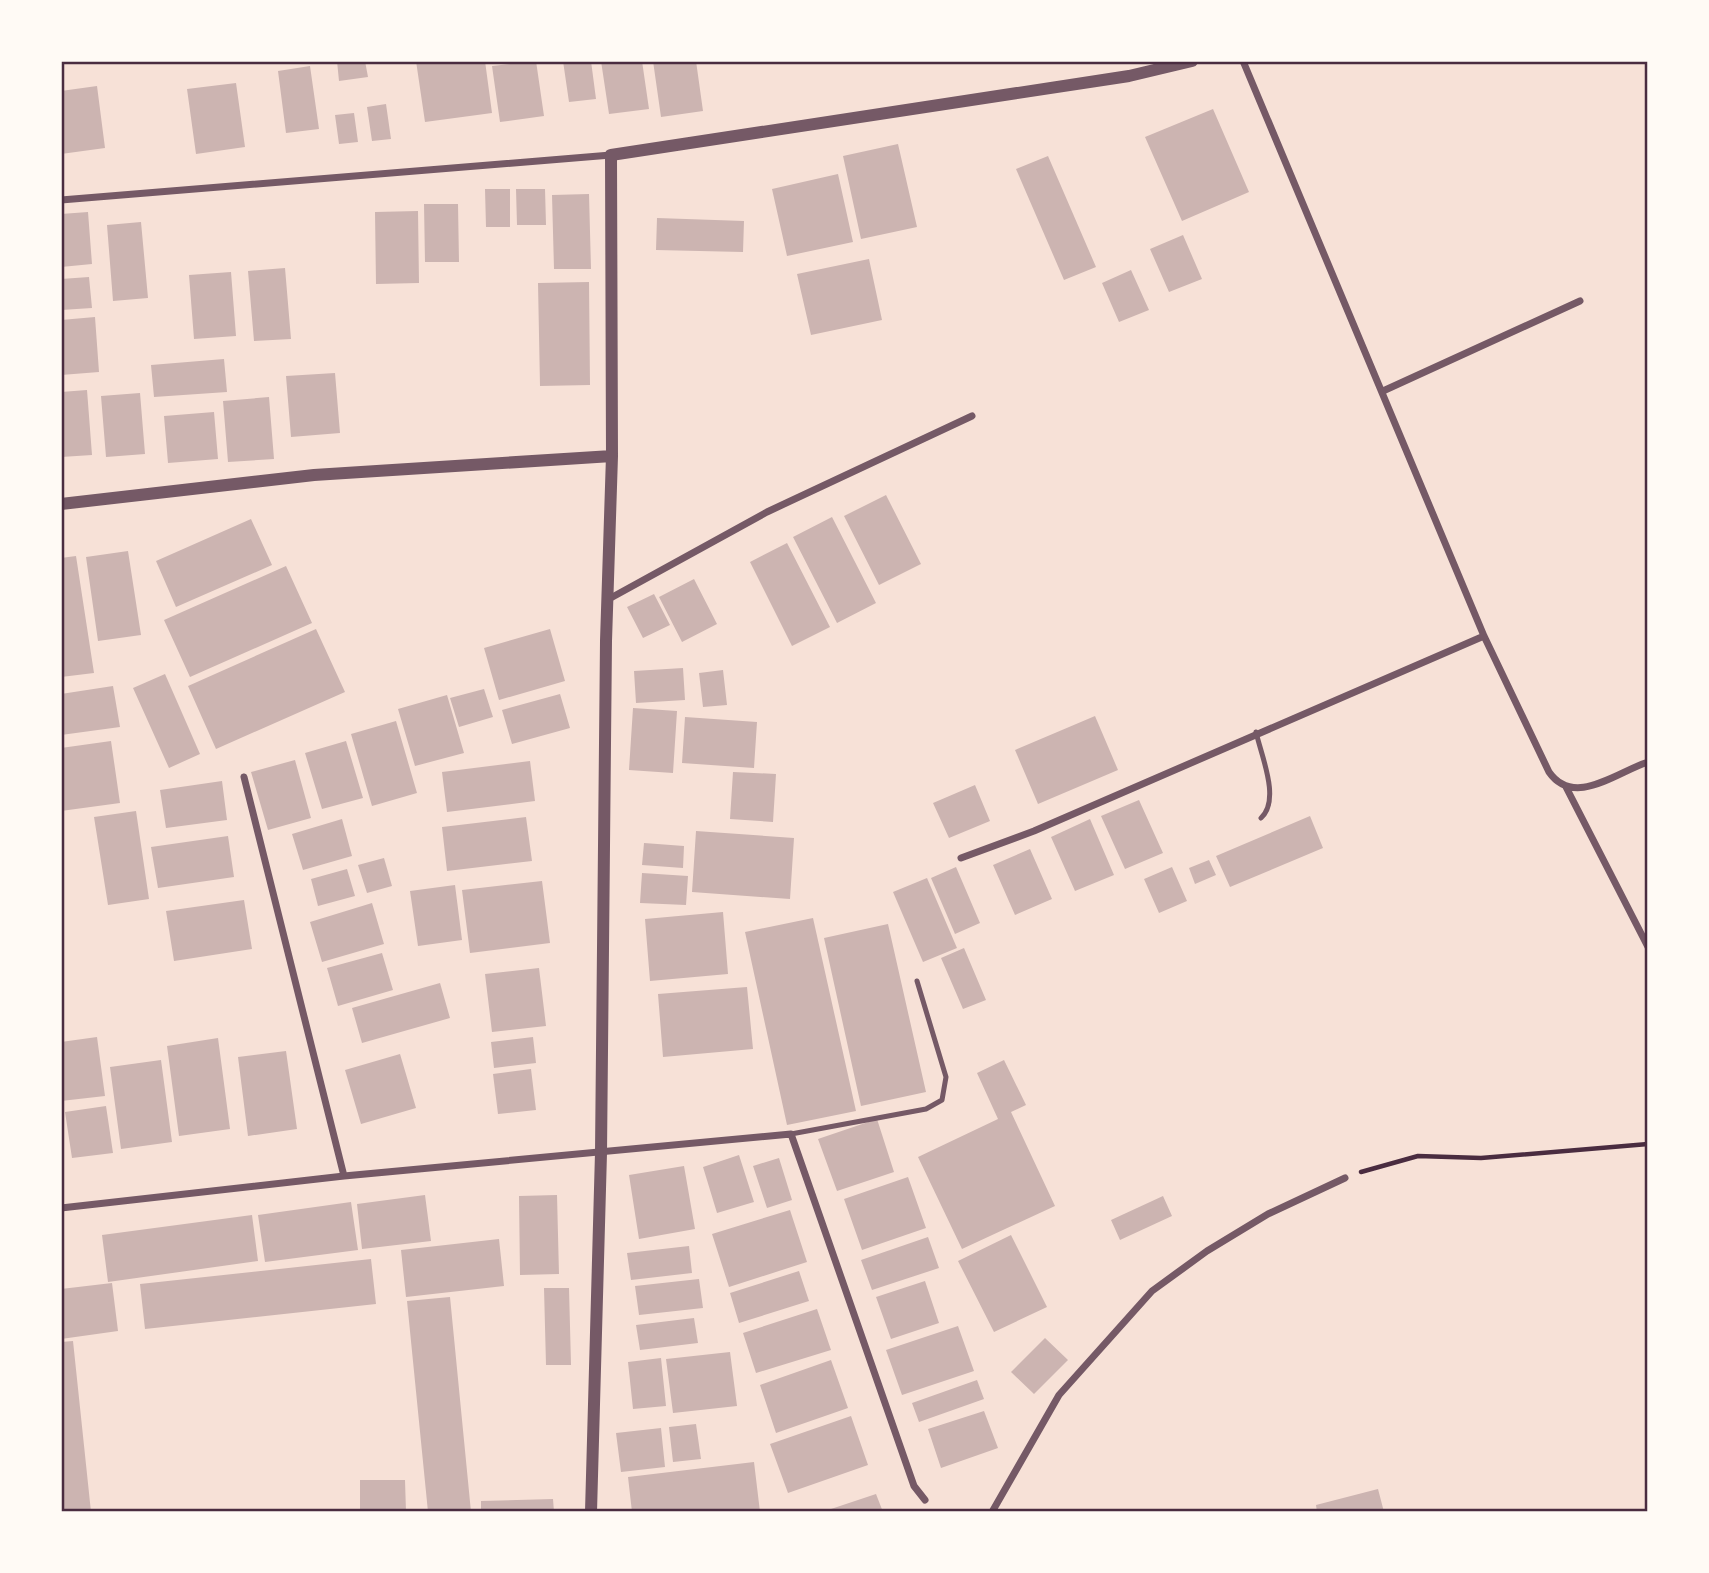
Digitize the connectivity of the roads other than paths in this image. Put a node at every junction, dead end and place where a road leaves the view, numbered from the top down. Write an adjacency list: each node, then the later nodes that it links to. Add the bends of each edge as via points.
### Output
1 (1192, 61): 3 (street, via 1129,76)
2 (1243, 61): 6 (street)
3 (611, 155): 4 (street); 8 (street)
4 (61, 200)
5 (1580, 301): 6 (street)
6 (1383, 391): 11 (street)
7 (972, 416): 10 (street, via 767,512)
8 (612, 456): 9 (street, via 314,475); 10 (street)
9 (61, 504)
10 (607, 600): 21 (street)
11 (1483, 636): 12 (street); 15 (street, via 1543,762 1556,782)
12 (1256, 732): 16 (lane, via 1270,794); 17 (street, via 1034,831)
13 (1648, 762): 15 (street, via 1582,788)
14 (244, 778): 22 (street)
15 (1566, 787): 18 (street)
16 (1261, 818)
17 (961, 858)
18 (1648, 947)
19 (917, 981): 20 (lane, via 946,1077 942,1100 926,1109)
20 (790, 1134): 21 (street); 25 (street, via 914,1486)
21 (601, 1153): 22 (street); 26 (street)
22 (344, 1176): 24 (street)
23 (1345, 1178): 27 (street, via 1268,1214 1152,1291 1059,1395)
24 (61, 1208)
25 (925, 1500)
26 (591, 1512)
27 (992, 1512)

